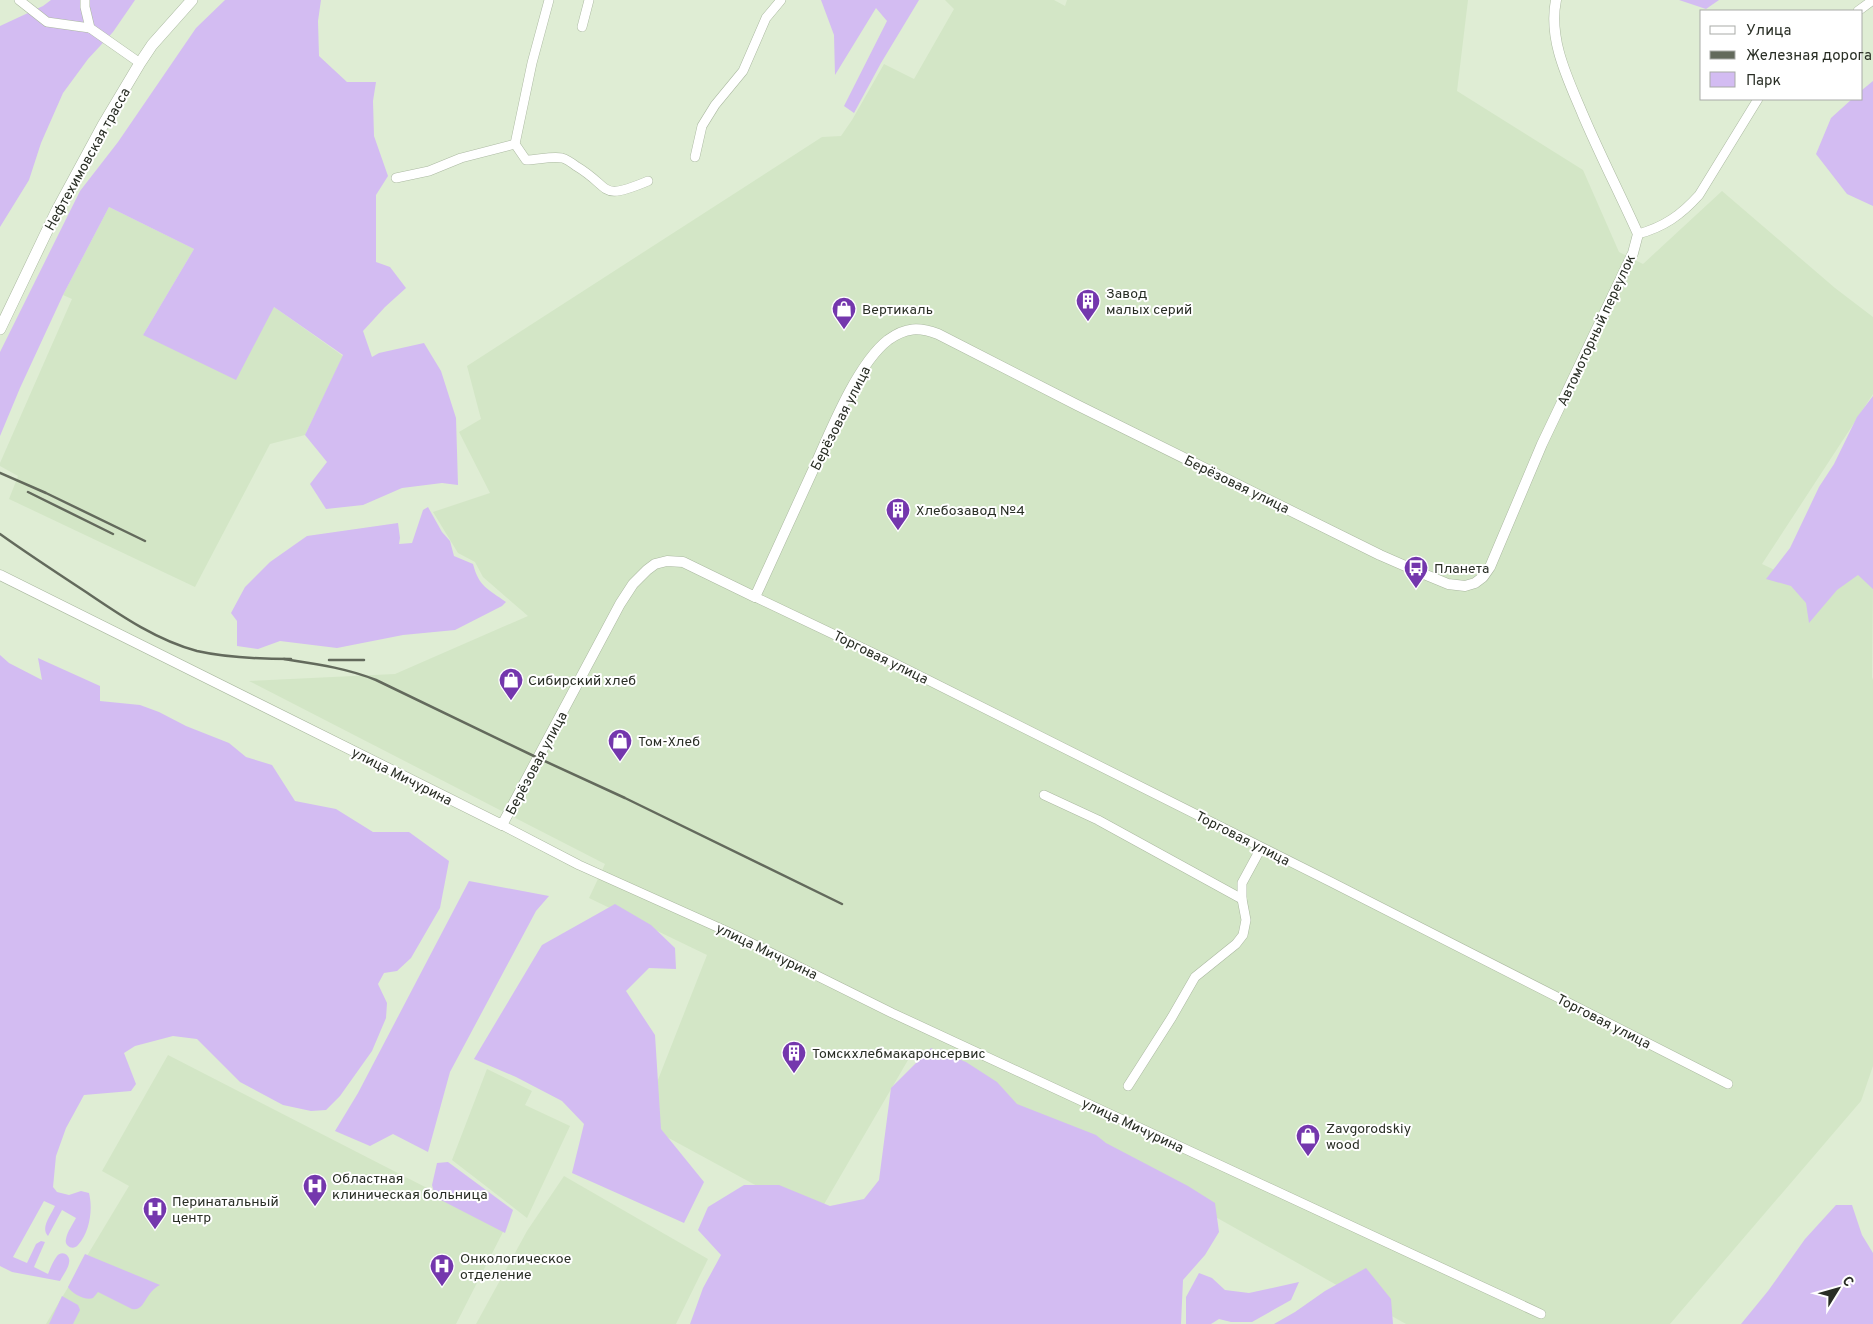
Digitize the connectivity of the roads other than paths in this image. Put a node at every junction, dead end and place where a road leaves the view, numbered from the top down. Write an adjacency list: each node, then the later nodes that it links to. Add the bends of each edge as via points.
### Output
1 (19, 0): 11 (street, via 47,22)
2 (85, 0): 11 (street)
3 (192, 0): 12 (main road, Нефтехимовская трасса)
4 (550, 0): 14 (street, via 532,63)
5 (589, 0): 10 (street)
6 (780, 0): 15 (street, via 766,18 743,71 702,126)
7 (1556, 0): 18 (street, via 1557,48 1563,67)
8 (1873, 0): 9 (street)
9 (1859, 10)
10 (582, 27)
11 (90, 28): 12 (street)
12 (140, 63): 19 (main road, Нефтехимовская трасса, via 57,210)
13 (1757, 100): 18 (street, via 1699,195 1666,224)
14 (515, 144): 16 (street); 17 (street, via 526,160 562,158 613,192)
15 (695, 157)
16 (396, 178)
17 (648, 181)
18 (1638, 234): 21 (street, Автомоторный переулок, via 1633,253 1542,444 1490,567 1483,577)
19 (0, 329)
20 (0, 576): 24 (street, улица Мичурина)
21 (1465, 586): 22 (street, Берёзовая улица, via 1448,584 1380,555 938,334 915,329 889,340 862,371 833,426)
22 (756, 597): 24 (street, Берёзовая улица, via 683,562 667,561 647,570 620,604); 25 (street, Торговая улица, via 903,667)
23 (1044, 795): 26 (street, via 1106,824)
24 (502, 825): 29 (street, улица Мичурина, via 579,865 735,935 901,1017)
25 (1261, 848): 26 (street, via 1242,883); 27 (street, Торговая улица)
26 (1242, 899): 28 (street, via 1246,920 1243,935 1195,977)
27 (1728, 1084)
28 (1128, 1086)
29 (1541, 1314)

